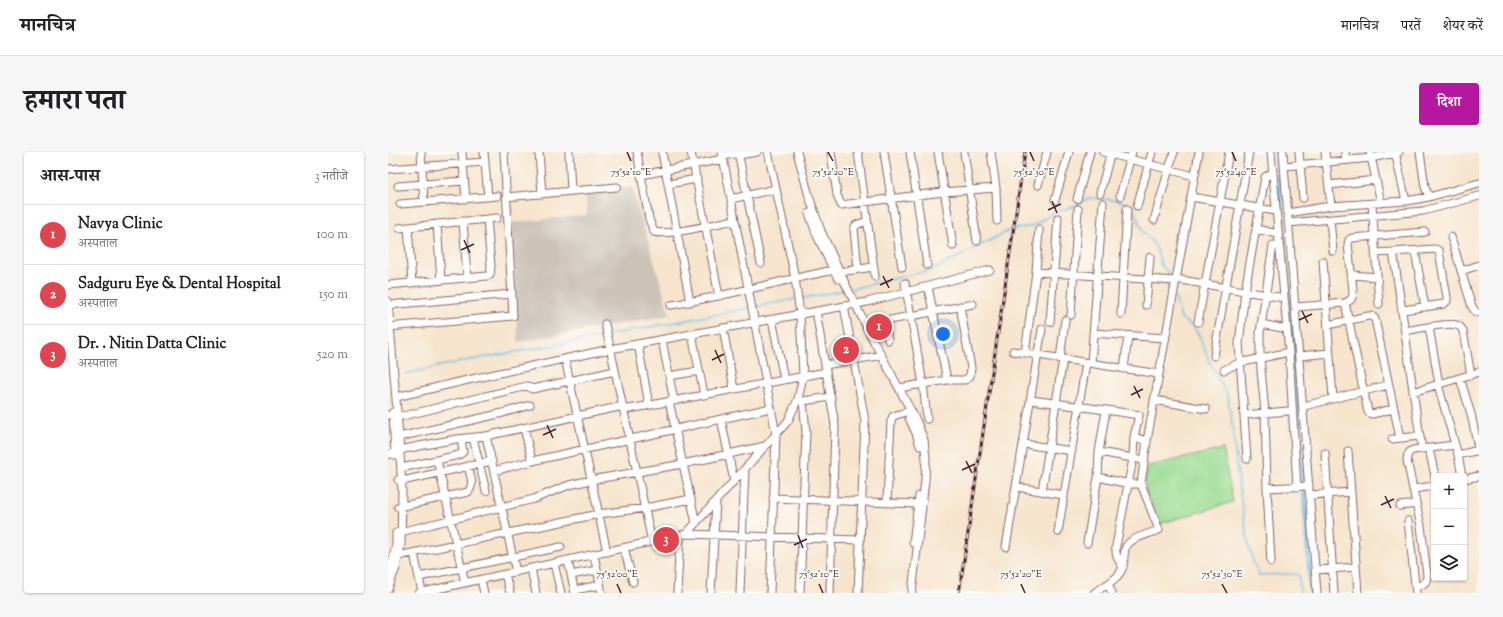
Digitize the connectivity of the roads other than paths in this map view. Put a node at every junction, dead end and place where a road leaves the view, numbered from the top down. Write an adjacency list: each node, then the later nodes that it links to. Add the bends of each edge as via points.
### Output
1 (421, 152): 50 (street)
2 (462, 152): 45 (street)
3 (484, 152): 43 (street)
4 (504, 152): 80 (street)
5 (539, 152): 73 (street)
6 (569, 152): 70 (street)
7 (637, 152): 55 (street)
8 (662, 152): 52 (street)
9 (691, 152): 47 (street)
10 (758, 152): 37 (street)
11 (768, 152): 68 (street)
12 (792, 152): 143 (street, via 814,228)
13 (797, 152): 143 (street, via 816,218)
14 (831, 152): 91 (street, via 837,195 841,205)
15 (858, 152): 91 (street)
16 (884, 152): 83 (street)
17 (910, 152): 75 (street)
18 (938, 152): 71 (street)
19 (964, 152): 69 (street)
20 (990, 152): 67 (street)
21 (1047, 152): 63 (street)
22 (1069, 152): 88 (street)
23 (1090, 152): 87 (street)
24 (1102, 152): 38 (street)
25 (1152, 152): 46 (street)
26 (1174, 152): 53 (street)
27 (1199, 152): 56 (street)
28 (1229, 152): 92 (street)
29 (1249, 152): 97 (street)
30 (1271, 152): 54 (street)
31 (1283, 152): 49 (street)
32 (1299, 152): 48 (street)
33 (1325, 152): 44 (street)
34 (1345, 152): 42 (street)
35 (1396, 152): 39 (street); 89 (street)
36 (1420, 152): 82 (street)
37 (739, 153): 40 (street); 74 (street)
38 (1110, 153): 41 (street); 72 (street)
39 (1370, 155): 42 (street); 58 (street)
40 (723, 156): 47 (street); 86 (street)
41 (1131, 156): 46 (street); 77 (street)
42 (1346, 160): 44 (street)
43 (485, 162): 45 (street); 79 (street)
44 (1326, 162): 48 (street); 64 (street)
45 (463, 164): 50 (street); 59 (street)
46 (1149, 164): 53 (street); 98 (street)
47 (694, 165): 52 (street); 57 (street)
48 (1301, 165): 49 (street); 84 (street)
49 (1285, 166): 105 (street)
50 (422, 167): 51 (street); 61 (street)
51 (388, 169)
52 (665, 170): 55 (street); 62 (street)
53 (1169, 170): 56 (street); 110 (street)
54 (1273, 172): 100 (street, via 1265,177); 103 (street)
55 (641, 175): 122 (street, via 654,232)
56 (1194, 176): 81 (street)
57 (697, 179): 62 (street); 117 (street)
58 (1376, 180): 64 (street); 94 (street)
59 (464, 181): 61 (street); 85 (street)
60 (1479, 183): 82 (street)
61 (423, 184): 65 (street); 90 (street)
62 (668, 184): 122 (street)
63 (1038, 185)
64 (1329, 185): 99 (street)
65 (398, 186)
66 (617, 187): 70 (street)
67 (996, 188): 69 (street); 114 (street)
68 (776, 189): 74 (street); 153 (street)
69 (970, 190): 71 (street); 127 (street)
70 (571, 191): 73 (street)
71 (943, 192): 75 (street); 128 (street)
72 (1100, 193)
73 (542, 194): 80 (street)
74 (747, 195): 86 (street); 136 (street)
75 (917, 195): 83 (street); 137 (street)
76 (497, 196): 79 (street)
77 (1120, 196)
78 (1479, 196): 104 (street, via 1423,211)
79 (488, 197): 85 (street)
80 (506, 197): 167 (street)
81 (1191, 197): 92 (street); 157 (street)
82 (1429, 197): 89 (street)
83 (890, 198): 91 (street); 140 (street)
84 (1303, 198)
85 (466, 199): 90 (street)
86 (731, 199): 109 (street)
87 (1077, 199)
88 (1055, 200)
89 (1406, 201): 94 (street)
90 (424, 202): 95 (street)
91 (864, 202): 113 (street)
92 (1220, 202): 97 (street); 160 (street)
93 (1103, 203): 149 (street)
94 (1382, 203): 96 (street)
95 (400, 204)
96 (1372, 204): 99 (street); 104 (street)
97 (1240, 205): 100 (street); 163 (street)
98 (1137, 206)
99 (1331, 206): 105 (street)
100 (1259, 208): 103 (street); 121 (street)
101 (1078, 209): 147 (street)
102 (1128, 210): 154 (street)
103 (1276, 211): 111 (street)
104 (1372, 216): 112 (street); 125 (street)
105 (1288, 217): 111 (street); 112 (street); 183 (street)
106 (497, 218): 108 (street)
107 (1058, 218): 146 (street)
108 (487, 219): 115 (street); 152 (street, via 490,275)
109 (735, 220): 117 (street); 164 (street)
110 (1154, 220)
111 (1277, 220): 124 (street)
112 (1330, 220): 130 (street)
113 (867, 221): 139 (street); 141 (street, via 856,225 854,229)
114 (997, 221)
115 (463, 222): 116 (street); 152 (street)
116 (437, 224): 118 (street); 156 (street)
117 (705, 225): 122 (street); 169 (street)
118 (408, 227): 119 (street); 158 (street)
119 (399, 228)
120 (1039, 229): 145 (street)
121 (1256, 229): 124 (street); 165 (street)
122 (676, 231): 173 (street)
123 (1425, 232): 125 (street)
124 (1278, 234): 129 (street)
125 (1374, 236): 133 (street); 148 (street, via 1349,240)
126 (1451, 237): 144 (street)
127 (977, 240)
128 (953, 246)
129 (1279, 246): 168 (street, via 1273,245); 170 (street)
130 (1333, 251)
131 (1416, 251): 132 (street); 182 (street); 182 (street, via 1439,251 1448,302)
132 (1394, 252): 133 (street); 184 (street)
133 (1375, 253): 150 (street)
134 (1150, 257): 155 (street)
135 (1323, 261): 180 (street)
136 (761, 263)
137 (927, 265)
138 (1479, 265): 144 (street)
139 (873, 267): 141 (street); 151 (street)
140 (902, 267)
141 (858, 269): 143 (street)
142 (990, 270): 162 (street)
143 (837, 271): 153 (street); 172 (street)
144 (1461, 271): 187 (street, via 1472,307)
145 (1036, 272): 146 (street); 219 (street)
146 (1054, 273): 147 (street); 198 (street)
147 (1074, 274): 149 (street); 189 (street)
148 (1352, 275): 150 (street); 174 (street, via 1353,297)
149 (1098, 276): 154 (street); 209 (street)
150 (1377, 276): 176 (street)
151 (875, 277)
152 (467, 278): 156 (street)
153 (795, 278): 164 (street); 188 (street)
154 (1123, 278): 155 (street); 190 (street)
155 (1148, 279): 157 (street); 179 (street)
156 (441, 280): 158 (street)
157 (1172, 280): 160 (street); 212 (street, via 1174,292)
158 (412, 283): 161 (street)
159 (905, 283): 166 (street)
160 (1206, 284): 163 (street); 199 (street)
161 (388, 285)
162 (928, 286): 166 (street); 186 (street)
163 (1226, 288): 165 (street); 224 (street)
164 (748, 290): 169 (street); 196 (street)
165 (1245, 291): 168 (street); 231 (street, via 1238,344)
166 (906, 292): 172 (street); 191 (street)
167 (512, 294): 177 (street); 202 (street, via 513,316)
168 (1265, 295): 170 (street); 200 (street)
169 (719, 296): 173 (street)
170 (1284, 298): 207 (street)
171 (388, 301): 177 (street)
172 (850, 301): 185 (street); 197 (street); 223 (street); 229 (street)
173 (690, 302): 178 (street)
174 (1345, 303): 180 (street); 195 (street)
175 (973, 304): 181 (street)
176 (1379, 304)
177 (388, 305): 202 (street)
178 (671, 305)
179 (1146, 305)
180 (1326, 305): 183 (street); 201 (street)
181 (960, 306): 186 (street); 245 (street, via 971,368 970,376 965,380)
182 (1424, 306): 184 (street)
183 (1296, 307): 225 (street)
184 (1403, 310): 208 (street)
185 (816, 311): 188 (street); 232 (street)
186 (934, 311): 191 (street); 245 (street)
187 (1479, 313)
188 (800, 314): 192 (street); 241 (street)
189 (1071, 314)
190 (1121, 314)
191 (910, 316): 193 (street); 247 (street)
192 (772, 319): 196 (street); 243 (street)
193 (885, 320): 197 (street); 214 (street)
194 (1065, 320): 228 (street)
195 (1348, 320): 201 (street); 248 (street, via 1368,316 1375,319); 252 (street)
196 (754, 322): 205 (street); 246 (street)
197 (865, 322): 250 (street)
198 (1050, 322)
199 (1198, 322)
200 (1261, 324): 207 (street); 226 (street)
201 (1328, 325): 220 (street)
202 (389, 327): 255 (street)
203 (1429, 327): 208 (street); 239 (street, via 1461,327); 249 (street)
204 (606, 328): 216 (street)
205 (723, 328): 210 (street); 251 (street)
206 (1042, 329): 222 (street)
207 (1287, 329): 218 (street)
208 (1406, 331): 253 (street)
209 (1093, 333): 211 (street); 230 (street)
210 (692, 334): 213 (street); 234 (street)
211 (1128, 336): 212 (street); 233 (street)
212 (1166, 338): 238 (street)
213 (662, 340): 215 (street); 240 (street)
214 (888, 340)
215 (638, 344): 216 (street); 264 (street)
216 (610, 346): 227 (street); 236 (street)
217 (1014, 351): 219 (street)
218 (1286, 352): 226 (street); 272 (street); 334 (street)
219 (1025, 353): 222 (street)
220 (1330, 353): 225 (street); 257 (street)
221 (388, 355): 275 (street)
222 (1038, 355): 228 (street); 259 (street)
223 (877, 356): 229 (street); 273 (street)
224 (1214, 356)
225 (1300, 356): 265 (street)
226 (1260, 358): 231 (street); 274 (street)
227 (565, 359): 244 (street); 255 (street)
228 (1061, 359): 230 (street); 262 (street)
229 (854, 360): 232 (street); 349 (street, via 865,421)
230 (1089, 363): 233 (street); 266 (street)
231 (1239, 363): 235 (street); 277 (street)
232 (826, 368): 241 (street); 256 (street)
233 (1124, 369): 238 (street)
234 (699, 370): 240 (street); 254 (street)
235 (1224, 370)
236 (615, 371): 244 (street); 267 (street)
237 (1479, 372): 239 (street)
238 (1159, 374): 260 (street)
239 (1471, 375): 242 (street)
240 (669, 376): 261 (street)
241 (803, 376): 243 (street); 258 (street)
242 (1460, 378): 249 (street); 302 (street)
243 (784, 379): 246 (street)
244 (569, 380): 275 (street, via 532,389 527,386 403,416); 278 (street)
245 (947, 380): 247 (street)
246 (766, 382): 251 (street); 268 (street)
247 (923, 384): 250 (street); 281 (street)
248 (1388, 385): 252 (street); 270 (street)
249 (1438, 385): 253 (street); 294 (street)
250 (899, 388): 419 (street, via 921,430 925,454 922,515)
251 (734, 389): 254 (street)
252 (1363, 391): 257 (street); 270 (street, via 1368,412 1372,414)
253 (1413, 392): 286 (street)
254 (704, 395): 261 (street)
255 (396, 397): 275 (street)
256 (831, 397): 258 (street); 347 (street, via 835,425)
257 (1333, 398): 265 (street)
258 (800, 400): 284 (street, via 788,421); 346 (street, via 806,431)
259 (1031, 400): 262 (street); 293 (street)
260 (1154, 400): 269 (street); 279 (street)
261 (672, 401): 264 (street); 283 (street)
262 (1056, 404): 266 (street); 296 (street)
263 (530, 405): 287 (street)
264 (649, 406): 267 (street)
265 (1304, 406): 334 (street)
266 (1079, 407): 271 (street); 300 (street)
267 (623, 408): 278 (street); 291 (street)
268 (770, 408): 280 (street); 284 (street)
269 (1206, 409)
270 (1393, 409): 286 (street, via 1396,439)
271 (1106, 410): 276 (street); 304 (street)
272 (1288, 411): 274 (street); 298 (street)
273 (906, 412): 350 (street, via 894,416 890,421); 351 (street, via 916,433 920,450)
274 (1265, 413): 277 (street); 335 (street)
275 (393, 415): 287 (street); 303 (street)
276 (1139, 415): 279 (street); 288 (street)
277 (1244, 415): 309 (street)
278 (577, 416): 282 (street); 297 (street)
279 (1151, 418): 292 (street)
280 (721, 419): 283 (street); 306 (street)
281 (927, 419)
282 (524, 428): 285 (street); 313 (street)
283 (675, 429): 291 (street); 315 (street)
284 (776, 434): 295 (street); 345 (street)
285 (486, 436): 289 (street); 312 (street)
286 (1420, 436): 299 (street)
287 (399, 437): 303 (street)
288 (1134, 437): 292 (street); 308 (street)
289 (473, 438): 290 (street); 314 (street)
290 (461, 439): 303 (street); 310 (street, via 463,452)
291 (630, 439): 297 (street); 320 (street)
292 (1147, 441): 311 (street)
293 (1024, 444): 296 (street); 333 (street)
294 (1455, 445): 299 (street); 307 (street)
295 (765, 446): 306 (street); 318 (street)
296 (1048, 448): 300 (street); 338 (street)
297 (584, 449): 313 (street); 327 (street)
298 (1291, 449)
299 (1425, 449): 322 (street); 336 (street, via 1409,452 1407,455)
300 (1072, 451): 341 (street)
301 (1348, 451): 339 (street)
302 (1479, 451): 307 (street)
303 (394, 452): 317 (street); 328 (street)
304 (1099, 452): 308 (street); 325 (street)
305 (1325, 453): 340 (street)
306 (728, 454): 315 (street); 329 (street)
307 (1458, 454): 323 (street)
308 (1133, 459): 311 (street); 330 (street)
309 (1247, 459)
310 (437, 460): 317 (street); 321 (street)
311 (1144, 460): 331 (street)
312 (492, 461): 314 (street); 319 (street)
313 (532, 461): 319 (street)
314 (479, 463): 316 (street); 337 (street)
315 (683, 464): 320 (street); 344 (street)
316 (468, 466): 321 (street); 343 (street, via 472,489)
317 (401, 468): 328 (street)
318 (745, 469): 329 (street); 366 (street)
319 (494, 471): 355 (street)
320 (638, 471): 327 (street); 356 (street)
321 (440, 472): 328 (street); 343 (street)
322 (1433, 473)
323 (1461, 473)
324 (1479, 476): 326 (street)
325 (1098, 478): 330 (street); 372 (street)
326 (1467, 478)
327 (591, 480): 355 (street, via 563,487 542,497); 357 (street)
328 (400, 481): 354 (street)
329 (734, 481): 348 (street)
330 (1129, 484): 331 (street); 385 (street, via 1116,546 1116,553)
331 (1141, 484): 385 (street, via 1158,530 1130,542 1124,552)
332 (1431, 486): 336 (street)
333 (1017, 487): 338 (street); 375 (street)
334 (1303, 487): 335 (street); 342 (street)
335 (1267, 488): 383 (street)
336 (1413, 489): 352 (street)
337 (486, 491)
338 (1042, 491): 341 (street)
339 (1351, 492): 340 (street); 386 (street)
340 (1328, 494): 342 (street); 388 (street)
341 (1064, 495): 361 (street)
342 (1310, 495): 391 (street)
343 (446, 497): 354 (street); 358 (street)
344 (691, 498): 356 (street); 360 (street)
345 (773, 498): 346 (street); 367 (street)
346 (804, 499): 347 (street); 368 (street)
347 (832, 500): 349 (street); 369 (street)
348 (716, 501): 360 (street); 365 (street)
349 (861, 501): 350 (street); 370 (street)
350 (887, 502): 351 (street)
351 (918, 504): 418 (street)
352 (1416, 504): 353 (street); 404 (street, via 1427,579 1425,584)
353 (1400, 506)
354 (400, 507): 362 (street)
355 (502, 507): 358 (street); 363 (street)
356 (645, 508): 357 (street); 371 (street)
357 (599, 514): 363 (street); 377 (street)
358 (450, 519): 362 (street); 373 (street)
359 (1408, 521): 404 (street)
360 (696, 522): 364 (street)
361 (1058, 532)
362 (399, 533): 380 (street)
363 (508, 534): 373 (street); 381 (street)
364 (683, 535): 365 (street); 371 (street); 411 (street)
365 (714, 535): 366 (street); 412 (street)
366 (743, 536): 367 (street); 413 (street)
367 (772, 537): 368 (street); 414 (street)
368 (802, 538): 369 (street); 415 (street)
369 (832, 539): 370 (street); 416 (street)
370 (860, 540): 417 (street)
371 (652, 542): 376 (street)
372 (1087, 543)
373 (457, 544): 378 (street); 387 (street)
374 (561, 547): 381 (street)
375 (1006, 547)
376 (624, 548): 377 (street); 398 (street)
377 (607, 552): 379 (street)
378 (414, 553): 380 (street); 396 (street)
379 (594, 555): 382 (street); 390 (street)
380 (396, 556): 395 (street); 401 (street, via 396,568)
381 (513, 558): 387 (street); 392 (street)
382 (568, 561): 384 (street); 394 (street)
383 (1271, 562)
384 (554, 564): 389 (street); 410 (street)
385 (1123, 567): 400 (street)
386 (1356, 567): 388 (street); 424 (street)
387 (462, 568): 396 (street); 399 (street)
388 (1333, 568): 391 (street); 423 (street)
389 (530, 569): 392 (street); 409 (street)
390 (597, 570): 394 (street); 402 (street)
391 (1316, 570): 422 (street)
392 (516, 572): 393 (street)
393 (506, 574): 397 (street); 408 (street)
394 (571, 575): 405 (street)
395 (388, 576)
396 (419, 578): 406 (street)
397 (481, 580): 399 (street); 407 (street)
398 (633, 582)
399 (465, 583): 403 (street)
400 (1108, 584): 420 (street); 421 (street)
401 (388, 589)
402 (601, 589): 405 (street)
403 (453, 590): 406 (street)
404 (1416, 590)
405 (575, 591)
406 (420, 593)
407 (484, 593)
408 (510, 593)
409 (536, 593)
410 (561, 593)
411 (677, 593)
412 (711, 593)
413 (740, 593)
414 (770, 593)
415 (800, 593)
416 (830, 593)
417 (858, 593)
418 (907, 593)
419 (912, 593)
420 (1094, 593)
421 (1112, 593)
422 (1317, 593)
423 (1334, 593)
424 (1358, 593)

